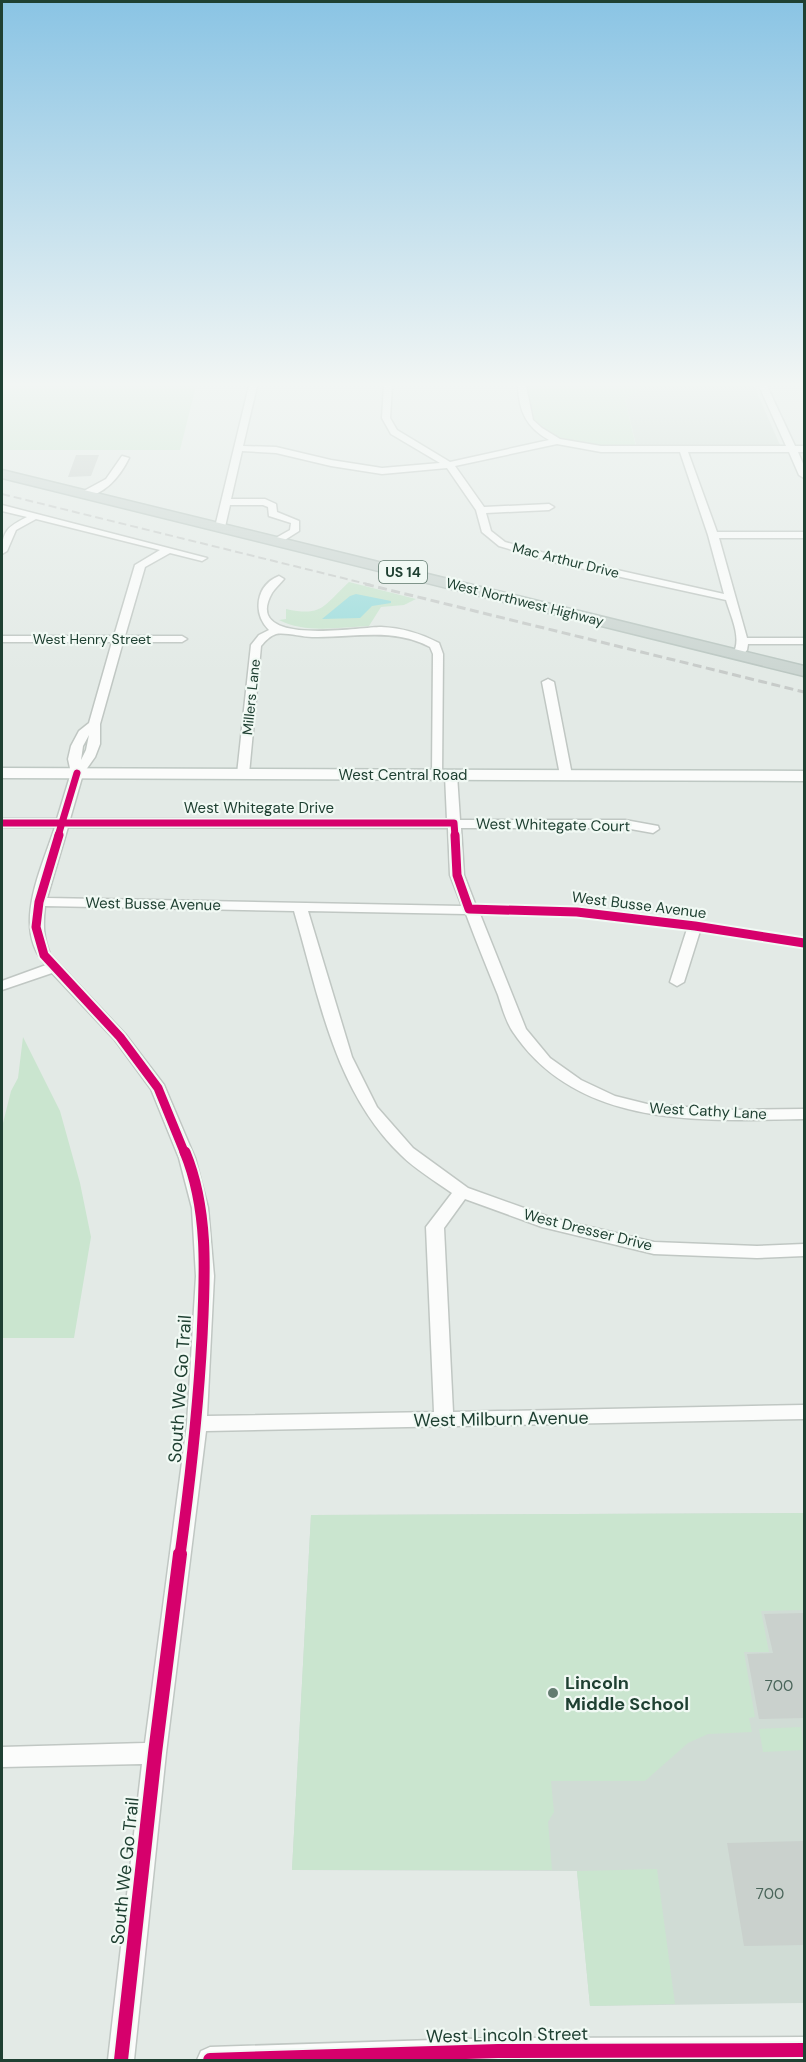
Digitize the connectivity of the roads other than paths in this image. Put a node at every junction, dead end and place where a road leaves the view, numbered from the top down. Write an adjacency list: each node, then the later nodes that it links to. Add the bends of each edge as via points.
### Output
1 (36, 482): 6 (main road, West Northwest Highway / US 14)
2 (110, 482): 6 (street)
3 (230, 482): 7 (street)
4 (461, 482): 10 (street, Mac Arthur Drive)
5 (695, 482): 14 (street)
6 (85, 494): 12 (main road, West Northwest Highway / US 14)
7 (226, 502): 12 (street); 16 (street, via 265,502 273,506 272,513 294,521 294,531)
8 (549, 507): 10 (street)
9 (2, 508): 11 (street)
10 (481, 510): 21 (street, Mac Arthur Drive, via 487,532 502,544 521,551)
11 (36, 516): 13 (street); 17 (street)
12 (220, 527): 16 (main road, West Northwest Highway / US 14)
13 (7, 528): 18 (street)
14 (713, 535): 15 (street); 21 (street)
15 (804, 535)
16 (277, 541): 27 (main road, West Northwest Highway / US 14)
17 (168, 550): 19 (street); 24 (street, South We Go Trail, via 140,565)
18 (2, 551)
19 (202, 558)
20 (279, 579): 22 (street, via 265,594 263,603 266,622)
21 (730, 598): 27 (street)
22 (276, 630): 32 (street, Millers Lane, via 256,645); 33 (street, West Cathy Lane, via 310,634 384,632 419,636 435,645)
23 (2, 639): 24 (street, West Henry Street)
24 (118, 639): 25 (street, West Henry Street); 31 (street, South We Go Trail, via 94,724 97,735 87,762)
25 (183, 639)
26 (804, 641): 27 (street)
27 (740, 648): 28 (main road, West Northwest Highway / US 14)
28 (804, 671)
29 (548, 682): 34 (street)
30 (2, 773): 31 (main road, West Central Road)
31 (77, 773): 32 (main road, West Central Road); 37 (street, South We Go Trail)
32 (243, 774): 33 (main road, West Central Road)
33 (445, 775): 34 (main road, West Central Road); 38 (street, West Cathy Lane)
34 (566, 775): 35 (main road, West Central Road)
35 (804, 776)
36 (2, 823): 37 (street)
37 (63, 823): 38 (street, West Whitegate Drive); 40 (street, South We Go Trail)
38 (454, 823): 39 (street, West Whitegate Court, via 625,824); 42 (street, West Cathy Lane, via 457,875)
39 (653, 829)
40 (39, 902): 41 (street, West Busse Avenue); 45 (street, South We Go Trail, via 38,941)
41 (300, 907): 42 (street, West Busse Avenue); 49 (street, West Dresser Drive, via 344,1057 370,1109 407,1152)
42 (469, 909): 43 (street, West Busse Avenue, via 577,912); 48 (street, West Cathy Lane, via 523,1036 548,1067 583,1088 643,1108 689,1114)
43 (695, 926): 44 (street, West Busse Avenue); 46 (street)
44 (804, 944)
45 (54, 967): 47 (street); 53 (street, South We Go Trail, via 120,1037 158,1088 187,1158 200,1208 205,1276)
46 (677, 982)
47 (2, 986)
48 (804, 1114)
49 (462, 1192): 50 (street, West Dresser Drive, via 548,1223 654,1248); 52 (street, via 435,1227)
50 (804, 1250)
51 (804, 1412): 52 (street, West Milburn Avenue)
52 (444, 1420): 53 (street, West Milburn Avenue)
53 (197, 1424): 54 (street, South We Go Trail)
54 (155, 1753): 55 (street); 58 (street, South We Go Trail)
55 (2, 1757)
56 (804, 2050): 57 (street, West Lincoln Street)
57 (496, 2056): 59 (street, West Lincoln Street)
58 (121, 2061)
59 (210, 2061)

